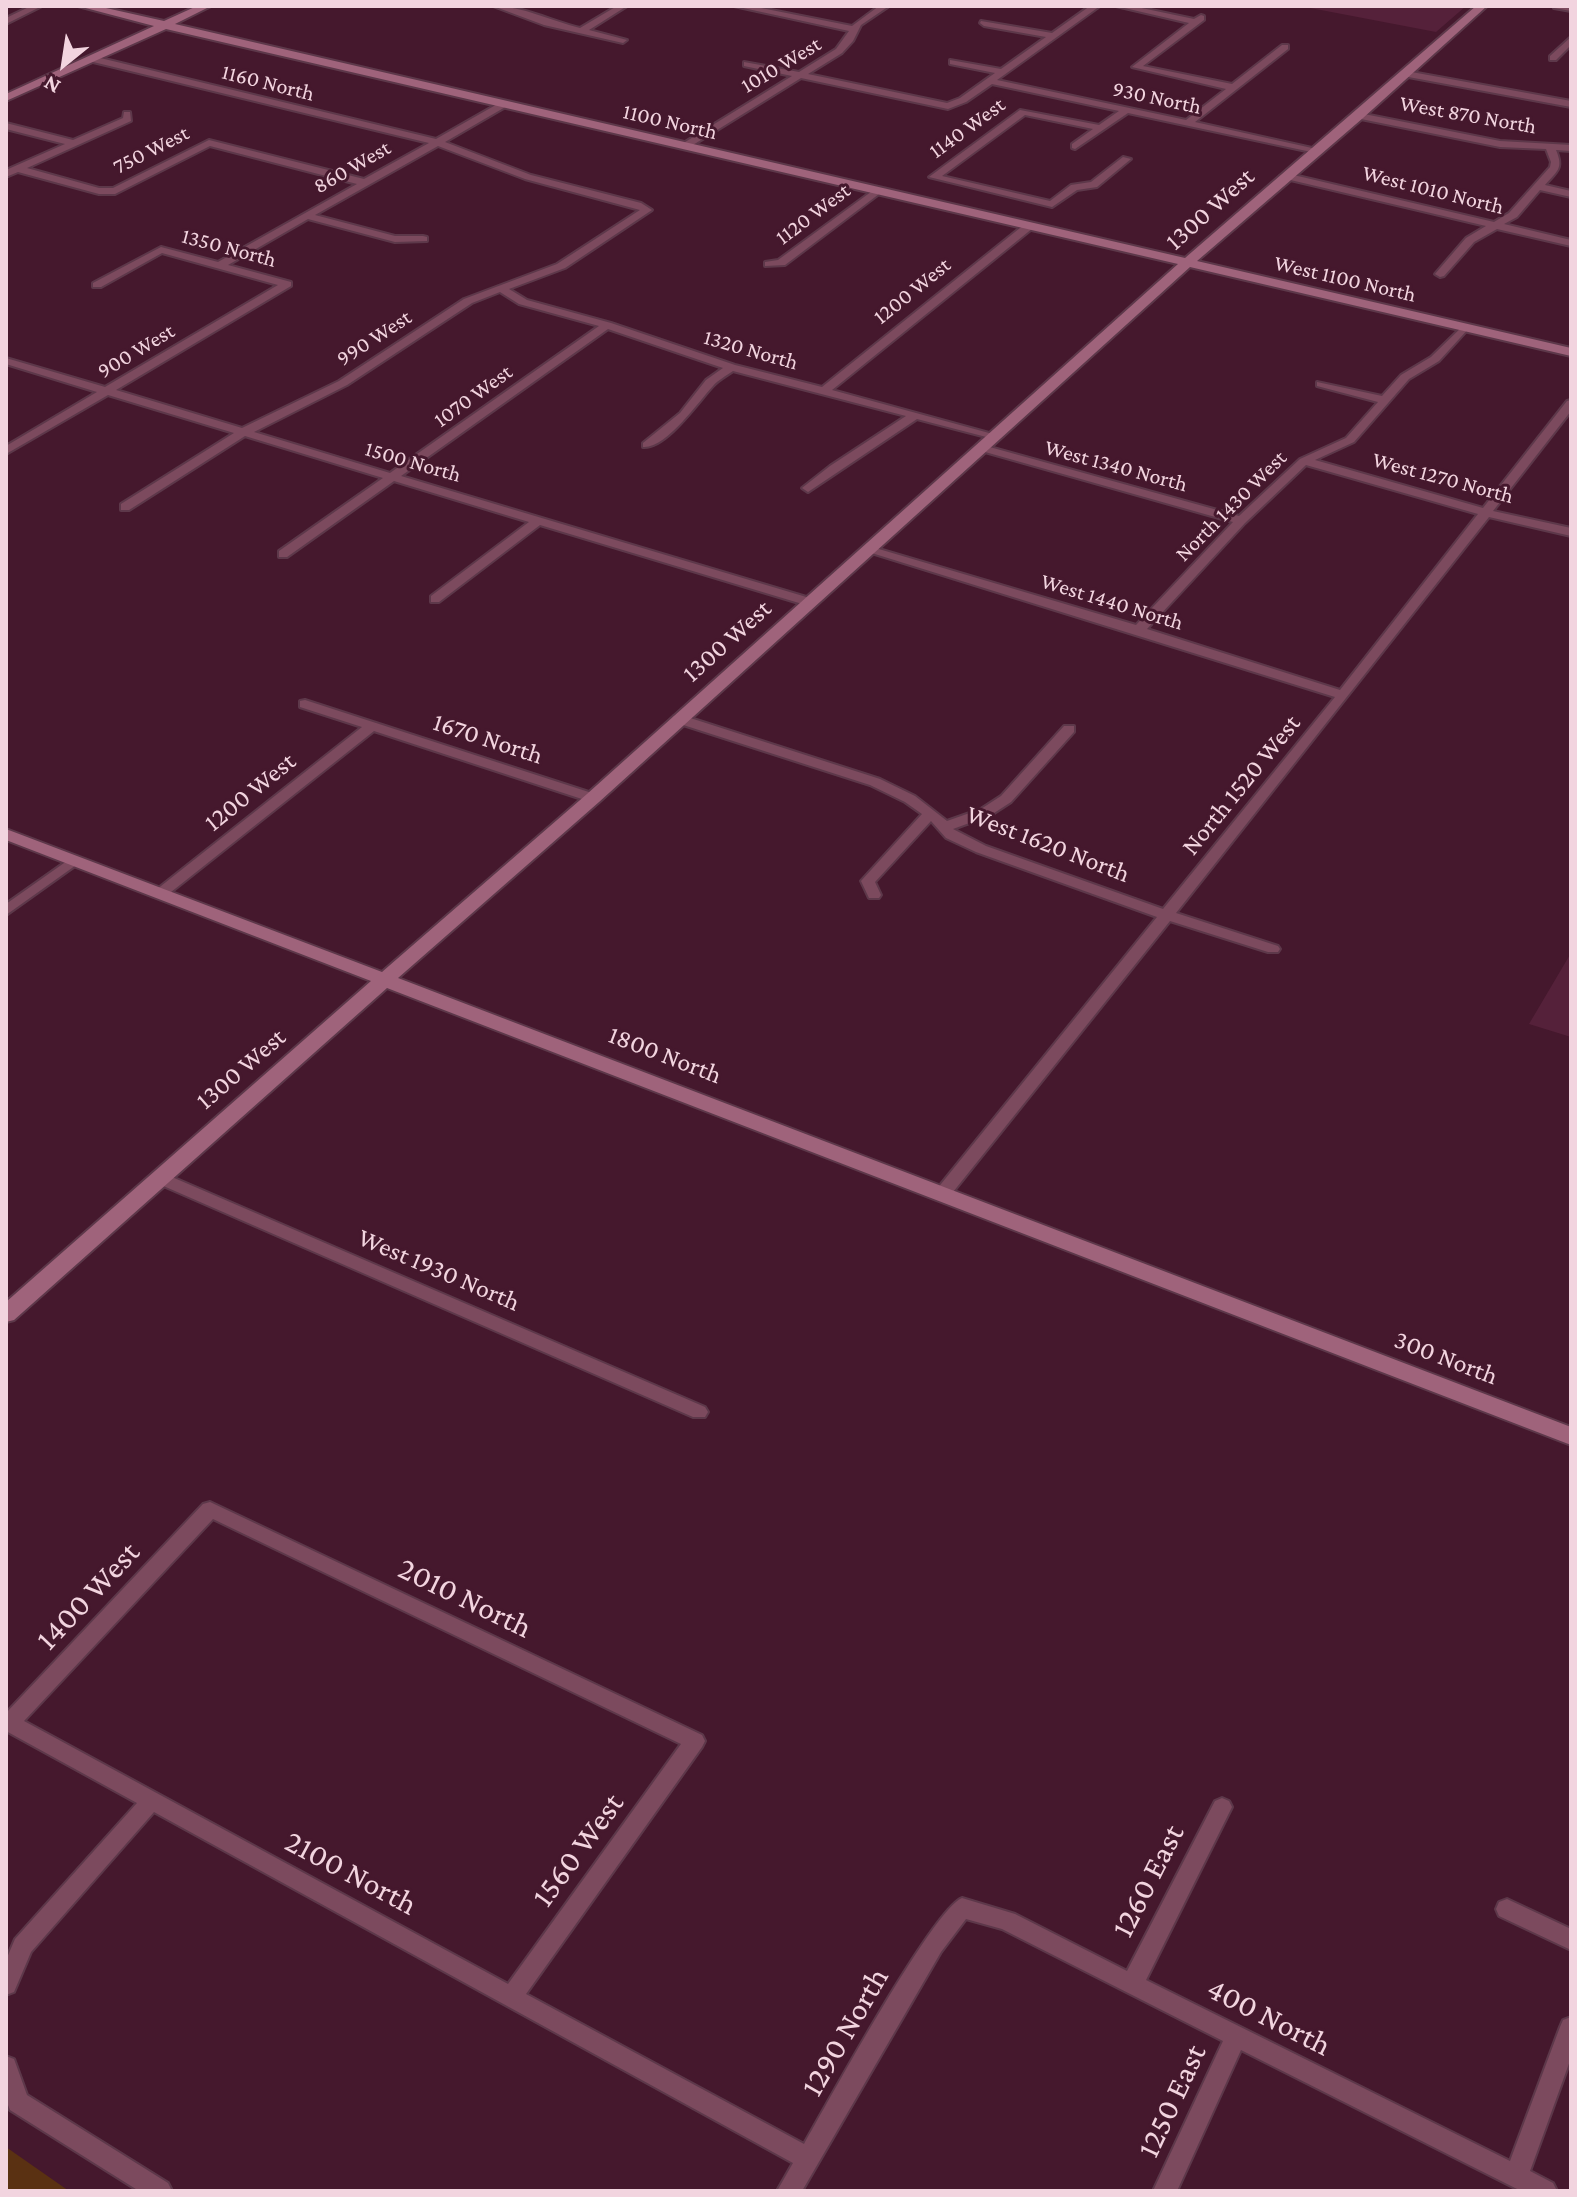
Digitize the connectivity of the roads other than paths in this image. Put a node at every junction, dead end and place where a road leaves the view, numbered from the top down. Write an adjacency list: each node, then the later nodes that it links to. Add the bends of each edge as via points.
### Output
1 (38, 6): 13 (street)
2 (83, 6): 15 (street)
3 (206, 6): 15 (street)
4 (497, 6): 17 (street)
5 (623, 6): 17 (street)
6 (738, 6): 16 (street)
7 (885, 6): 16 (street, 1010 West)
8 (1096, 6): 18 (street)
9 (1120, 6): 30 (street, via 1198,20 1136,67)
10 (1482, 6): 27 (street, 1300 West)
11 (1557, 6): 12 (street)
12 (1571, 8)
13 (6, 21)
14 (984, 23): 18 (street)
15 (165, 25): 23 (street); 32 (street, 1100 North)
16 (852, 29): 28 (street, 1010 West, via 839,51)
17 (581, 31): 19 (street)
18 (1055, 36): 26 (street)
19 (623, 40)
20 (1571, 40): 22 (street)
21 (1285, 47): 30 (street)
22 (1553, 58)
23 (92, 59): 31 (street); 40 (street, 1160 North)
24 (953, 62): 26 (street)
25 (747, 64): 28 (street)
26 (1003, 72): 29 (street)
27 (1406, 74): 33 (street); 36 (street, 1300 West)
28 (800, 75): 29 (street, via 935,105 957,104); 42 (street, 1010 West)
29 (990, 81): 34 (street, 930 North)
30 (1232, 87): 37 (street)
31 (6, 98)
32 (504, 104): 40 (street, 860 West); 42 (street, 1100 North)
33 (1571, 104)
34 (1126, 110): 37 (street, 930 North); 39 (street)
35 (127, 114): 41 (street, via 128,119)
36 (1359, 116): 44 (street, West 870 North, via 1500,144); 46 (street, 1300 West)
37 (1188, 123): 46 (street, 930 North)
38 (6, 126): 41 (street)
39 (1101, 128): 43 (street); 47 (street, 1140 West, via 1023,112 934,177 1052,204 1074,187 1094,185)
40 (437, 142): 51 (street, 860 West); 55 (street, 1160 North, via 562,187)
41 (77, 144): 48 (street)
42 (685, 146): 53 (street, 1100 North)
43 (1075, 146)
44 (1550, 148): 45 (street, West 870 North); 52 (street, via 1555,168)
45 (1571, 148)
46 (1316, 150): 50 (street, 1300 West)
47 (1126, 159)
48 (18, 169): 49 (street); 51 (street, 750 West, via 110,191 209,143)
49 (6, 174)
50 (1285, 176): 58 (street, West 1010 North); 62 (street, 1300 West)
51 (366, 183): 56 (street, 860 West)
52 (1538, 187): 54 (street); 58 (street)
53 (878, 191): 57 (street, 1100 North); 63 (street, 1120 West, via 781,263)
54 (1571, 194)
55 (647, 210): 68 (street, 990 West, via 561,266)
56 (307, 216): 59 (street, via 395,239); 64 (street, 860 West)
57 (1029, 226): 61 (street, 1100 North); 75 (street, 1200 West)
58 (1495, 226): 60 (street, West 1010 North); 65 (street, via 1470,240)
59 (423, 239)
60 (1571, 243)
61 (1109, 245): 62 (street, West 1100 North)
62 (1188, 263): 70 (street, West 1100 North); 81 (street, 1300 West)
63 (769, 264)
64 (220, 265): 66 (street, 1350 North); 67 (street, 1350 North, via 161,250)
65 (1440, 274)
66 (287, 284): 76 (street, 900 West)
67 (97, 285)
68 (502, 289): 69 (street, 1320 North, via 523,302); 80 (street, 990 West, via 468,301 343,383)
69 (607, 325): 73 (street, 1320 North); 85 (street, 1070 West)
70 (1465, 327): 71 (street, West 1100 North); 77 (street, North 1430 West)
71 (1571, 352)
72 (6, 361): 76 (street, 1500 North)
73 (731, 367): 75 (street, 1320 North); 82 (street)
74 (1321, 384): 77 (street)
75 (824, 391): 79 (street, 1320 North)
76 (107, 392): 80 (street, 1500 North); 83 (street, 900 West)
77 (1385, 400): 84 (street, North 1430 West, via 1350,440)
78 (1571, 403): 88 (street, North 1520 West)
79 (916, 415): 81 (street, 1320 North); 86 (street)
80 (244, 432): 85 (street, 1500 North); 87 (street, 990 West)
81 (988, 442): 90 (street, West 1340 North); 92 (street, 1300 West)
82 (647, 445)
83 (6, 451)
84 (1304, 461): 88 (street, West 1270 North); 90 (street, North 1430 West)
85 (393, 478): 89 (street, 1500 North); 93 (street, 1070 West)
86 (808, 488)
87 (125, 507)
88 (1484, 512): 91 (street, West 1270 North); 97 (street, North 1520 West)
89 (539, 520): 94 (street); 95 (street, 1500 North)
90 (1241, 520): 96 (street, North 1430 West)
91 (1571, 532)
92 (868, 550): 95 (street, 1300 West); 96 (street, West 1440 North)
93 (283, 554)
94 (435, 599)
95 (809, 602): 99 (street, 1300 West)
96 (1139, 630): 97 (street, West 1440 North)
97 (1343, 695): 110 (street, North 1520 West)
98 (305, 704): 100 (street, 1670 North)
99 (679, 719): 102 (street, 1300 West); 103 (street, West 1620 North, via 875,782)
100 (370, 727): 102 (street, 1670 North); 107 (street, 1200 West)
101 (1069, 729): 104 (street, via 1006,799)
102 (593, 798): 112 (street, 1300 West)
103 (930, 814): 104 (street, West 1620 North); 108 (street, via 868,881)
104 (944, 827): 110 (street, West 1620 North, via 981,849)
105 (6, 834): 106 (street, 1800 North)
106 (74, 860): 107 (street, 1800 North); 109 (street)
107 (161, 893): 112 (street, 1800 North)
108 (874, 895)
109 (6, 911)
110 (1167, 915): 111 (street, West 1620 North); 114 (street, North 1520 West)
111 (1273, 949)
112 (386, 978): 113 (street, 1300 West); 114 (street, 1800 North)
113 (158, 1177): 115 (street, 1300 West); 117 (street, West 1930 North)
114 (943, 1193): 116 (street, 1800 North)
115 (6, 1314)
116 (1302, 1333): 118 (street, 300 North)
117 (699, 1412)
118 (1571, 1436)
119 (210, 1509): 120 (street, 1400 West); 121 (street, 2010 North)
120 (8, 1722): 122 (street, 2100 North)
121 (695, 1741): 129 (street, 1560 West)
122 (150, 1802): 128 (street, via 23,1946); 129 (street, 2100 North)
123 (1222, 1807): 127 (street, 1260 East)
124 (962, 1908): 127 (street, 400 North, via 1007,1921); 133 (street, 1290 North, via 933,1945)
125 (1507, 1909): 126 (street)
126 (1571, 1940)
127 (1132, 1984): 131 (street, 400 North)
128 (6, 1985)
129 (512, 1996): 133 (street, 2100 North)
130 (1571, 2027): 134 (street)
131 (1236, 2037): 134 (street, 400 North); 137 (street, 1250 East)
132 (6, 2066): 135 (street, via 18,2102)
133 (808, 2159): 136 (street, 1290 North)
134 (1516, 2177): 138 (street, 400 North)
135 (160, 2191)
136 (789, 2191)
137 (1165, 2191)
138 (1545, 2191)

